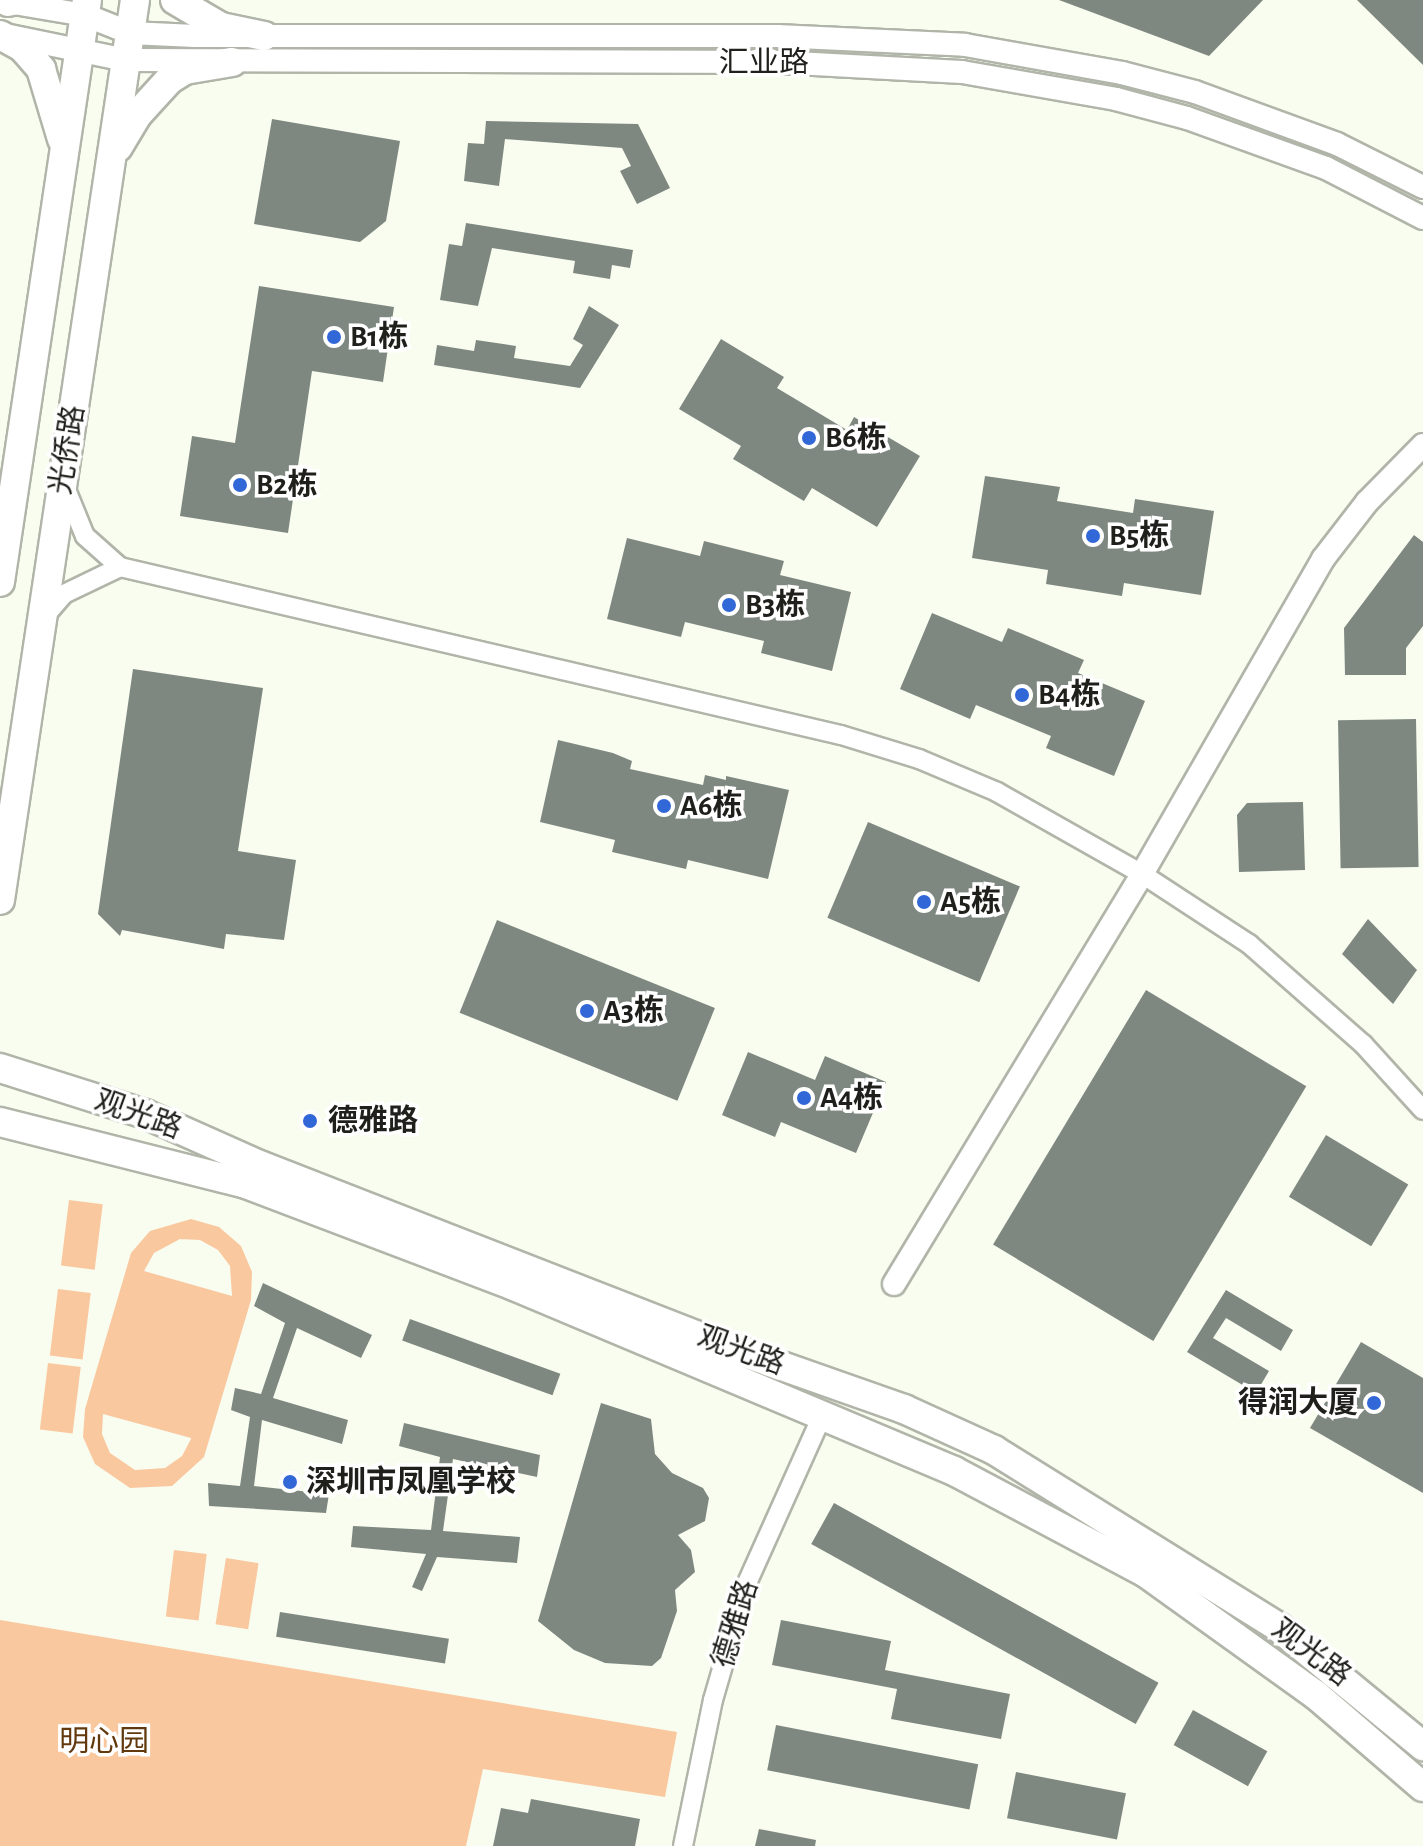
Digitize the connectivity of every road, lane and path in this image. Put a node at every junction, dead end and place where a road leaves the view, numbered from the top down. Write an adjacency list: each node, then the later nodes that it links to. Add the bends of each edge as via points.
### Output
1 (135, 0): 7 (main road, 光侨路)
2 (175, 0): 6 (main road, via 221,27)
3 (8, 1): 4 (street, 汇业路)
4 (86, 8): 7 (street, 汇业路); 8 (main road, 光侨路)
5 (0, 35): 8 (street, 汇业路); 10 (main road, via 23,48 41,69 61,130)
6 (264, 36): 7 (street, 汇业路); 12 (street, 汇业路, via 777,36 965,45 1195,92 1337,144)
7 (128, 47): 8 (street, 汇业路); 9 (street, 汇业路); 11 (main road, 光侨路)
8 (80, 48): 10 (main road, 光侨路)
9 (232, 62): 11 (main road, via 185,70 169,80 138,114); 13 (street, 汇业路, via 793,63 962,72 1075,91 1187,118 1326,168)
10 (63, 162): 16 (main road, 光侨路)
11 (110, 166): 15 (main road, 光侨路)
12 (1423, 187)
13 (1423, 218)
14 (1423, 445): 20 (street, via 1367,502 1323,559)
15 (63, 484): 17 (street, via 85,536); 19 (main road, 光侨路)
16 (7, 492): 18 (main road, 光侨路)
17 (120, 567): 19 (street, via 64,594); 20 (street, via 841,735 919,759 997,792)
18 (0, 582)
19 (41, 621): 21 (main road, 光侨路)
20 (1142, 874): 24 (street, via 1249,944 1305,990); 27 (street)
21 (0, 900)
22 (0, 1068): 26 (main road, 观光路, via 145,1114)
23 (0, 1102): 26 (main road, via 118,1135)
24 (1423, 1110)
25 (0, 1122): 28 (main road, 观光路, via 243,1183 514,1286)
26 (236, 1154): 29 (main road, 观光路, via 708,1340 904,1409 994,1450 1278,1627)
27 (894, 1284)
28 (823, 1414): 30 (main road, 观光路, via 954,1471 1146,1573 1316,1695); 31 (street, 德雅路, via 747,1583 713,1700)
29 (1423, 1746)
30 (1423, 1787)
31 (683, 1846)

